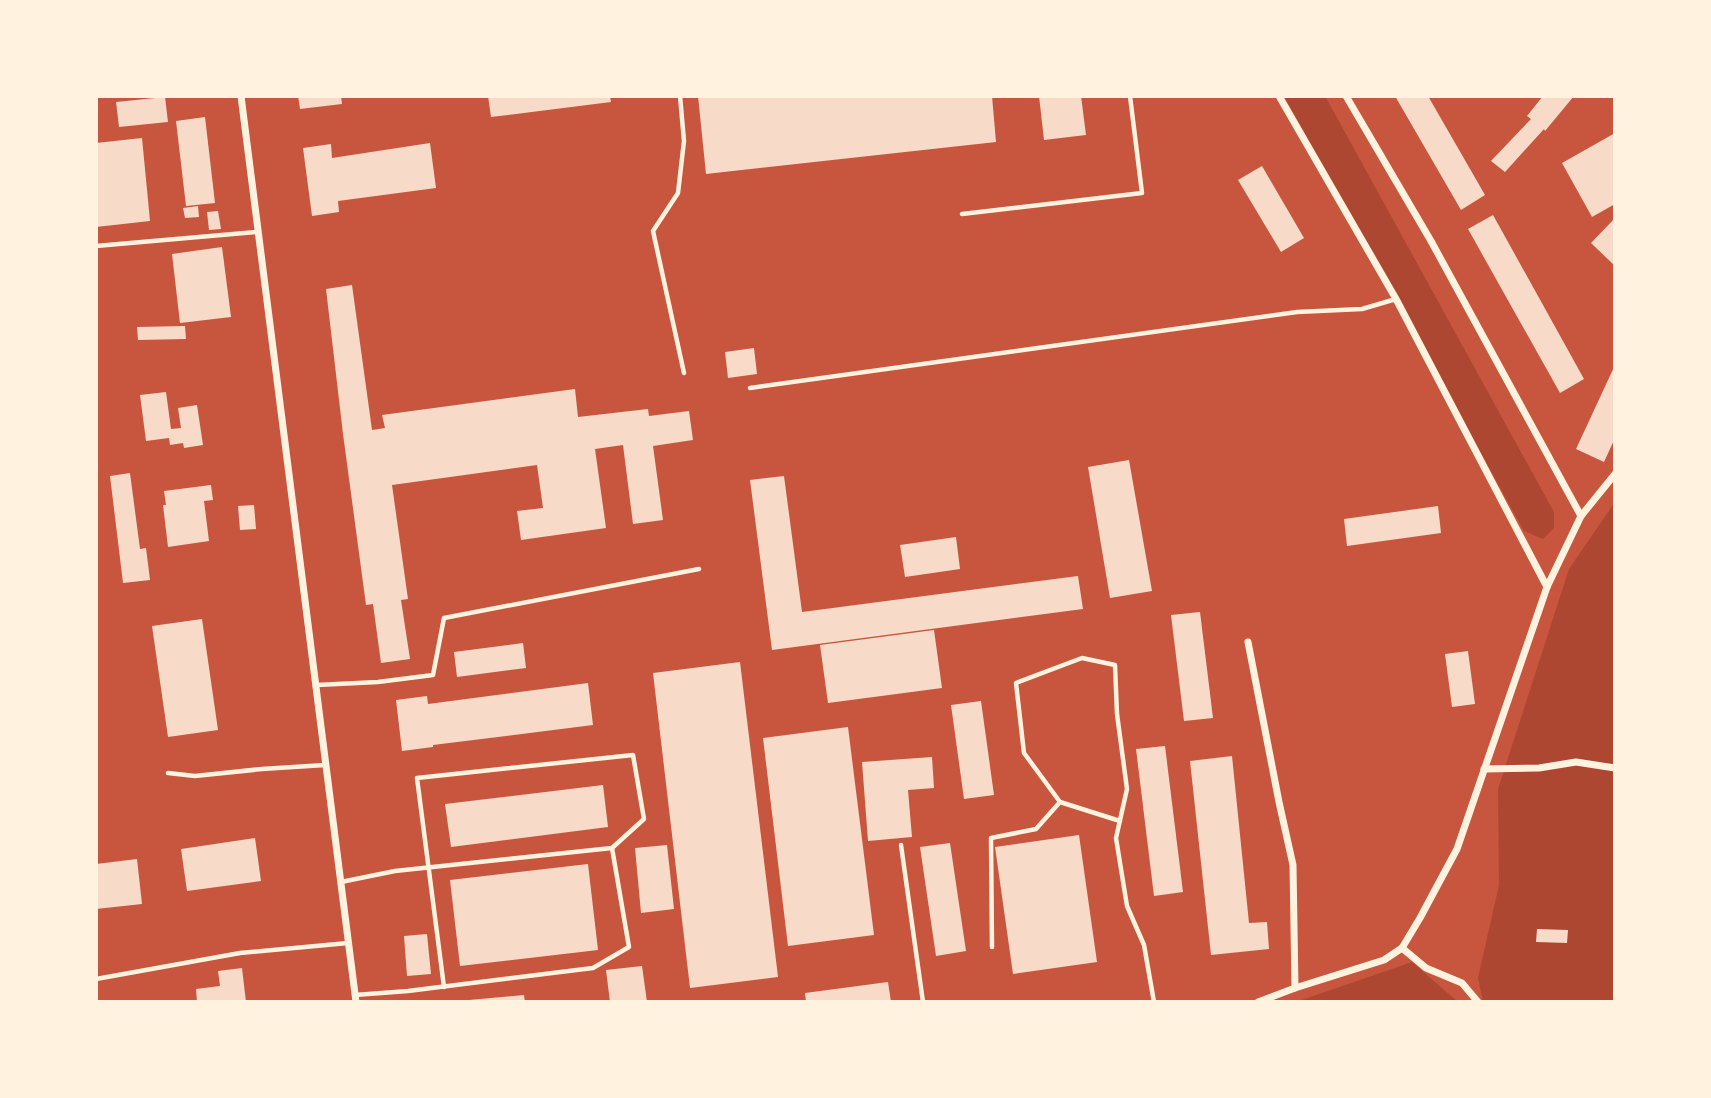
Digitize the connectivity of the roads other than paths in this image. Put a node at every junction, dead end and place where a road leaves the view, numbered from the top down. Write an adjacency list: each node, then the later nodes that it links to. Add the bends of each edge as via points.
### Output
1 (241, 96): 7 (street)
2 (680, 96): 10 (lane, via 684,141 678,192 653,231)
3 (1130, 96): 6 (lane, via 1142,193)
4 (1279, 96): 9 (street)
5 (1346, 96): 13 (street)
6 (962, 214)
7 (257, 232): 8 (lane); 17 (street)
8 (96, 246)
9 (1396, 299): 11 (lane, via 1362,309 1297,312); 15 (street)
10 (684, 373)
11 (750, 388)
12 (1615, 474): 13 (street)
13 (1581, 516): 15 (street)
14 (699, 569): 17 (lane, via 444,618 433,675)
15 (1547, 587): 20 (street)
16 (1248, 642): 33 (street, via 1293,864)
17 (316, 685): 18 (street)
18 (326, 765): 21 (lane, via 195,776); 27 (street)
19 (1615, 768): 20 (street, via 1576,762)
20 (1484, 769): 30 (street, via 1457,849)
21 (168, 773)
22 (1060, 802): 23 (lane); 23 (lane, via 1024,753 1016,683 1082,658 1115,665 1127,789); 29 (lane, via 1036,829 991,838)
23 (1120, 821): 36 (lane, via 1116,838 1127,906 1144,945)
24 (901, 845): 35 (lane)
25 (612, 848): 26 (lane); 26 (lane, via 644,820 633,755 417,778); 32 (lane, via 629,947 593,968)
26 (429, 867): 27 (lane); 32 (lane)
27 (341, 882): 28 (street)
28 (349, 943): 31 (lane, via 240,953); 34 (street)
29 (992, 947)
30 (1402, 948): 33 (street, via 1384,960); 38 (street, via 1426,968 1462,983)
31 (96, 979)
32 (444, 987): 34 (lane)
33 (1295, 988): 37 (street)
34 (356, 998)
35 (923, 1002)
36 (1154, 1002)
37 (1258, 1002)
38 (1478, 1002)

